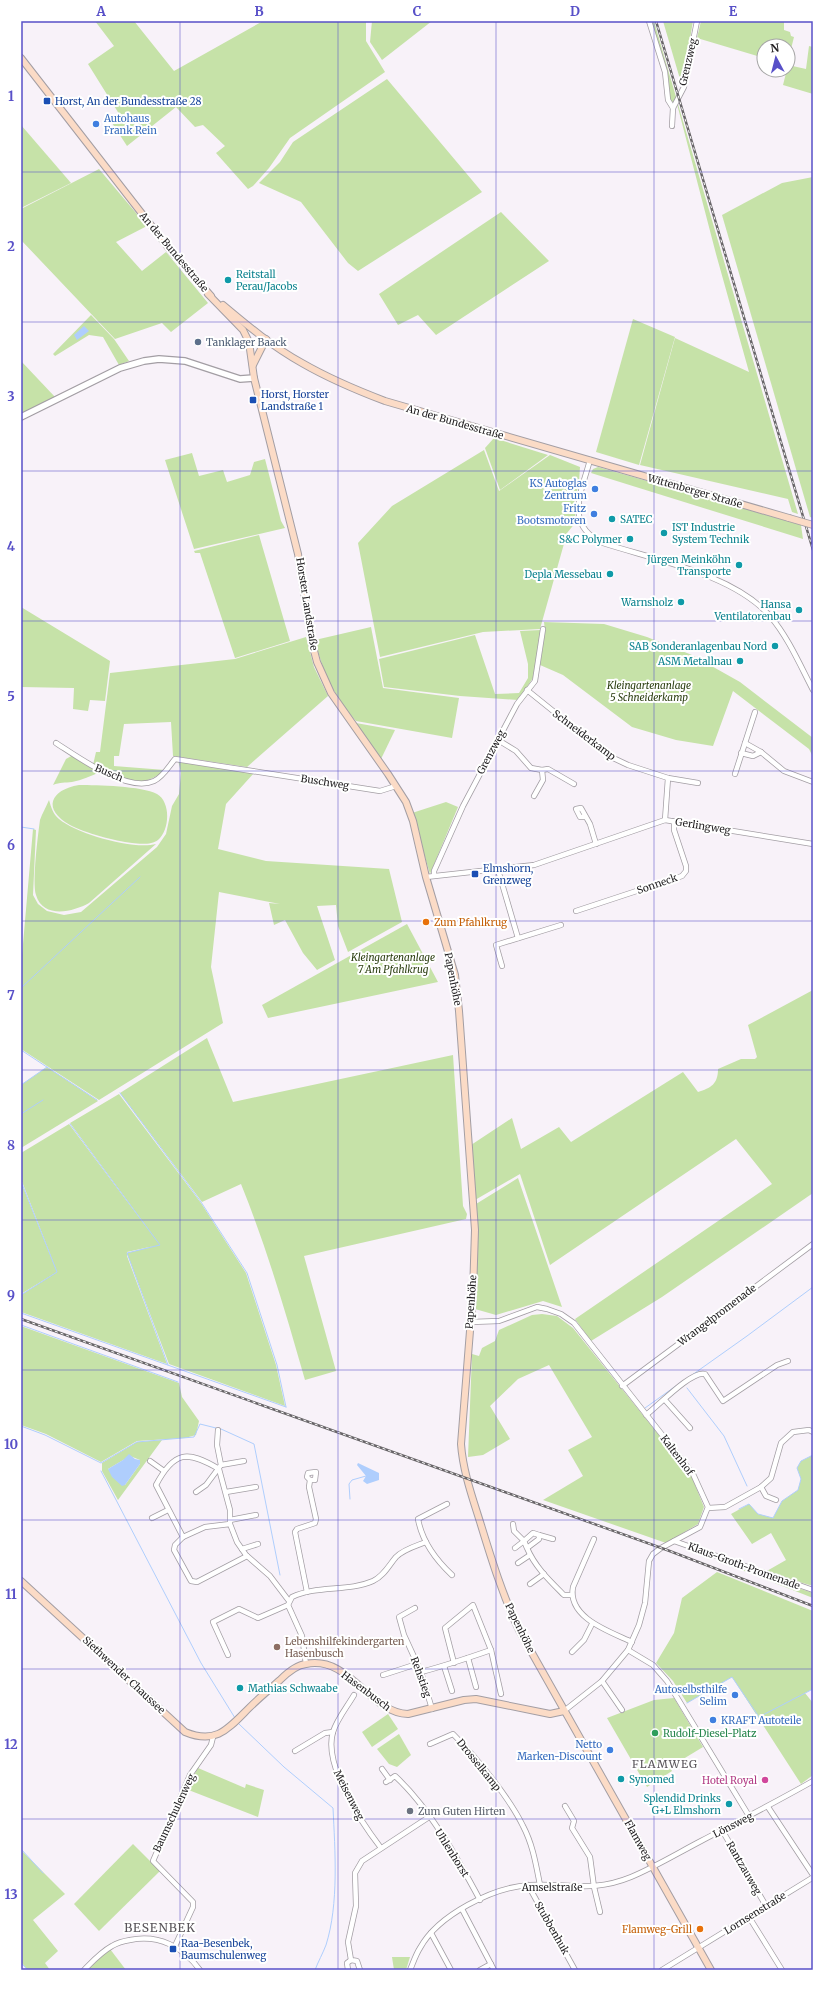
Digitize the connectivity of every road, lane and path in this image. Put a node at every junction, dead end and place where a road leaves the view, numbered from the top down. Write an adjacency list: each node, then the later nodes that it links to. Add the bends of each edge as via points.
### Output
1 (648, 21): 4 (street, via 665,72 668,100)
2 (697, 21): 4 (street, Grenzweg, via 684,87)
3 (21, 58): 6 (main road, An der Bundesstraße, via 171,251)
4 (673, 108): 5 (street, Grenzweg)
5 (672, 126)
6 (208, 294): 7 (main road, An der Bundesstraße); 8 (main road, Horster Landstraße, via 243,330 249,342)
7 (266, 339): 8 (main road); 11 (main road, An der Bundesstraße, via 342,384 385,401)
8 (253, 366): 9 (main road, Horster Landstraße)
9 (254, 378): 10 (street, via 240,379 185,361 144,361 120,368); 30 (main road, Horster Landstraße, via 298,554 317,662 331,694)
10 (21, 417)
11 (577, 457): 12 (main road, Wittenberger Straße)
12 (590, 460): 13 (main road, Wittenberger Straße, bridge); 16 (street, via 578,510 581,523 589,534 603,543 715,579 748,597 778,626)
13 (813, 525)
14 (543, 629): 15 (street, Grenzweg, via 535,682)
15 (527, 690): 18 (street, Grenzweg); 26 (street, Schneiderkamp, via 609,756)
16 (813, 690)
17 (755, 712): 20 (street)
18 (498, 740): 23 (street, via 516,751 532,768); 38 (street, Grenzweg, via 463,806)
19 (56, 743): 24 (street, Busch, via 92,766 118,778 142,784 155,781 175,759)
20 (745, 743): 21 (street); 22 (street)
21 (741, 752): 22 (street, via 753,756); 25 (street)
22 (761, 752): 27 (street, via 784,771)
23 (542, 770): 29 (street, via 548,769); 31 (street, via 542,780)
24 (253, 771): 30 (street, Buschweg, via 380,791)
25 (735, 774)
26 (668, 778): 28 (street, Schneiderkamp); 33 (street)
27 (813, 782)
28 (698, 783)
29 (574, 784)
30 (396, 786): 39 (main road, Horster Landstraße, via 406,802 413,821)
31 (534, 796)
32 (586, 817): 35 (street)
33 (666, 820): 34 (street, Gerlingweg); 35 (street, Gerlingweg)
34 (674, 821): 36 (street, Gerlingweg); 40 (street, Sonneck, via 674,830 686,866 686,872 682,876)
35 (596, 844): 37 (street, Gerlingweg, via 534,866)
36 (813, 844)
37 (498, 870): 38 (street, Gerlingweg); 42 (street)
38 (434, 875): 39 (street, Gerlingweg)
39 (426, 877): 45 (main road, Papenhöhe, via 446,942 458,998 474,1230)
40 (576, 911)
41 (561, 925): 42 (street)
42 (518, 938): 43 (street, via 496,945)
43 (502, 966)
44 (813, 1244): 47 (street, Wrangelpromenade)
45 (470, 1322): 47 (street, Kaltenhof, via 499,1321 537,1307 547,1308 574,1323); 113 (main road, Papenhöhe, via 462,1423 462,1454 466,1476 511,1614)
46 (788, 1362): 48 (street, via 777,1365 723,1401 702,1373 667,1395)
47 (622, 1386): 49 (street, Kaltenhof)
48 (665, 1400): 49 (street); 50 (street)
49 (646, 1414): 64 (street, Kaltenhof, via 693,1474)
50 (690, 1428)
51 (218, 1430): 55 (street)
52 (813, 1432): 59 (street, via 793,1432 781,1443 770,1478)
53 (150, 1461): 56 (street)
54 (244, 1461): 55 (street)
55 (220, 1467): 56 (street, via 197,1458 182,1457 171,1462); 60 (street, via 206,1485); 61 (street)
56 (164, 1471): 65 (street, via 156,1485)
57 (310, 1480): 89 (street, via 315,1523 295,1532)
58 (256, 1487): 61 (street)
59 (761, 1487): 62 (street, via 766,1496); 64 (street, via 725,1507)
60 (196, 1492)
61 (226, 1492): 68 (street)
62 (776, 1500)
63 (447, 1504): 76 (street, via 417,1517)
64 (708, 1508): 75 (street, via 700,1527)
65 (168, 1510): 67 (street); 71 (street)
66 (256, 1515): 68 (street)
67 (152, 1518)
68 (230, 1522): 71 (street, via 205,1527); 80 (street)
69 (513, 1524): 74 (street, via 514,1531)
70 (539, 1535): 72 (street); 74 (street, via 534,1533); 79 (street, via 539,1539)
71 (183, 1537): 82 (street, via 174,1550 191,1581 197,1582)
72 (554, 1539)
73 (594, 1539): 90 (street)
74 (524, 1541): 78 (street); 79 (street)
75 (674, 1541): 88 (street, Klaus-Groth-Promenade); 94 (street, via 657,1550 649,1561 645,1603)
76 (426, 1542): 85 (street, via 438,1562); 89 (street, via 397,1556 383,1574 373,1581)
77 (258, 1544): 80 (street)
78 (515, 1548)
79 (527, 1548): 81 (street)
80 (242, 1549): 82 (street)
81 (530, 1555): 83 (street); 84 (street)
82 (247, 1556): 91 (street, via 270,1576)
83 (518, 1563)
84 (544, 1574): 87 (street); 90 (street, via 564,1595)
85 (452, 1575)
86 (21, 1581): 115 (main road, Siethwender Chaussee, via 185,1732 196,1737)
87 (530, 1584)
88 (813, 1590)
89 (307, 1592): 91 (street)
90 (571, 1595): 93 (street, via 573,1602)
91 (288, 1603): 98 (street, via 258,1618 239,1609 213,1622); 101 (street, via 302,1636)
92 (415, 1608): 102 (street, Rehstieg, via 399,1618)
93 (592, 1624): 94 (street); 97 (street, via 584,1640)
94 (632, 1642): 96 (street)
95 (491, 1650): 99 (street); 100 (street, via 473,1605 445,1628); 109 (street)
96 (628, 1650): 106 (street); 122 (street, via 653,1665 667,1681)
97 (572, 1652)
98 (228, 1655)
99 (468, 1658): 100 (street); 107 (street)
100 (454, 1663): 103 (street)
101 (306, 1664): 111 (main road, Hasenbusch, via 321,1663 336,1668 389,1709 401,1714); 115 (main road, Hasenbusch, via 287,1673 229,1729)
102 (417, 1664): 104 (street, Rehstieg); 105 (street)
103 (444, 1666): 104 (street); 108 (street)
104 (421, 1672): 111 (street, Rehstieg)
105 (383, 1675)
106 (602, 1680): 112 (street); 113 (street)
107 (476, 1687)
108 (452, 1691)
109 (501, 1694)
110 (354, 1695): 114 (street, Meisenweg)
111 (432, 1709): 113 (main road, Hasenbusch, via 476,1699 550,1714)
112 (622, 1710)
113 (564, 1711): 126 (main road, Flamweg)
114 (333, 1732): 117 (street, via 325,1732); 125 (street, Meisenweg, via 331,1755 338,1776 367,1830)
115 (213, 1737): 137 (street, Baumschulenweg, via 211,1745 190,1775 153,1861 193,1902)
116 (430, 1744): 129 (street, Drosselkamp, via 453,1734 467,1748 524,1826 534,1854)
117 (295, 1751)
118 (382, 1769): 123 (street, Uhlenhorst, via 388,1781 395,1776 400,1781)
119 (813, 1781): 121 (street, Lönsweg)
120 (566, 1806): 130 (street, via 574,1821 572,1828 590,1857)
121 (768, 1807): 122 (street, Lönsweg); 127 (street)
122 (749, 1816): 124 (street, Lönsweg)
123 (429, 1817): 125 (street); 131 (street, Uhlenhorst)
124 (722, 1830): 126 (street, Lönsweg); 132 (street, Rantzauweg)
125 (381, 1848): 139 (street, via 362,1861 355,1873 356,1906 348,1942)
126 (652, 1867): 130 (street, Amselstraße, via 614,1883); 138 (main road, Flamweg)
127 (812, 1877): 132 (street, Lornsenstraße)
128 (528, 1885): 129 (street, Amselstraße); 131 (street, Amselstraße); 149 (street, Stubbenhuk)
129 (540, 1885): 130 (street, Amselstraße)
130 (594, 1887): 134 (street)
131 (480, 1900): 133 (street, Amselstraße)
132 (766, 1906): 135 (street, Lornsenstraße)
133 (462, 1909): 136 (street, Amselstraße); 140 (street)
134 (600, 1912)
135 (749, 1917): 138 (street, Lornsenstraße); 152 (street)
136 (431, 1933): 145 (street, Amselstraße, via 420,1947); 146 (street)
137 (175, 1946): 141 (street, via 149,1938 125,1941 102,1952); 142 (street, via 191,1958)
138 (698, 1948): 150 (street, Lornsenstraße); 151 (main road, Flamweg)
139 (351, 1960): 143 (street, via 347,1963); 144 (street, via 357,1961)
140 (491, 1964): 147 (street); 148 (street)
141 (84, 1970)
142 (200, 1970)
143 (348, 1970)
144 (360, 1970)
145 (410, 1970)
146 (450, 1970)
147 (480, 1970)
148 (494, 1970)
149 (575, 1970)
150 (662, 1970)
151 (711, 1970)
152 (782, 1970)

